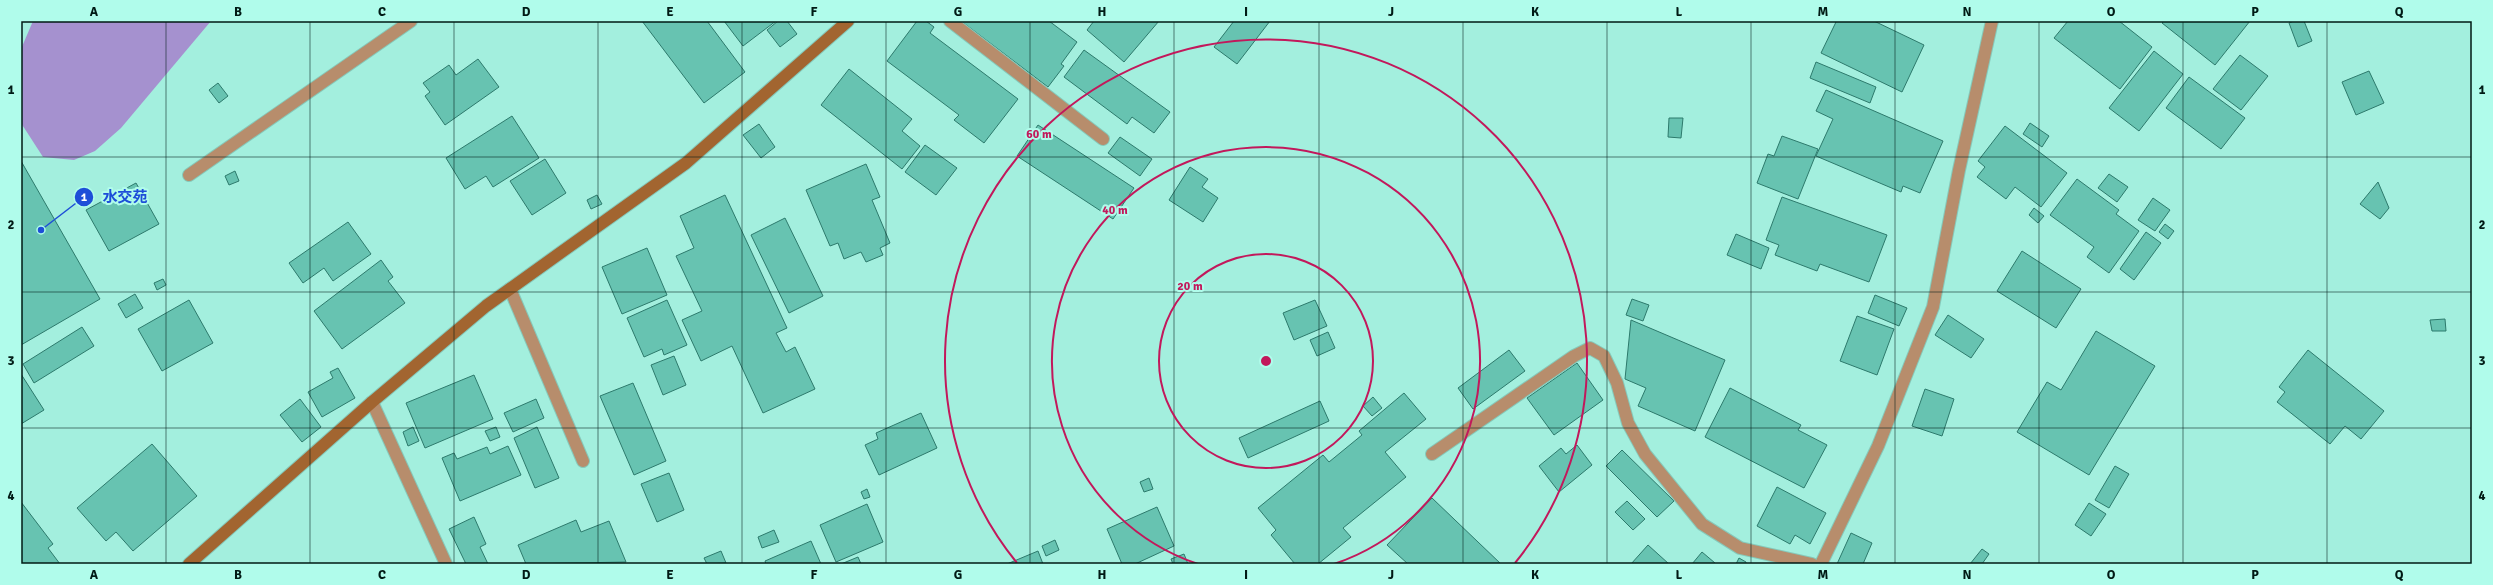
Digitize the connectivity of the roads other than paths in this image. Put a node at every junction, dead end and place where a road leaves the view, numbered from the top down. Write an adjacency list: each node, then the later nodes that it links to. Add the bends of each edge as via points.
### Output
1 (411, 21): 6 (street)
2 (848, 21): 7 (street, via 686,163)
3 (950, 21): 5 (street)
4 (1992, 21): 14 (street, via 1959,170 1933,307 1878,446)
5 (1103, 139)
6 (189, 175)
7 (510, 288): 8 (street); 10 (street)
8 (372, 402): 11 (street); 12 (street)
9 (1432, 454): 13 (street, via 1574,356 1590,348 1604,356 1617,383 1628,423 1645,454 1702,524 1740,548)
10 (583, 461)
11 (189, 564)
12 (446, 564)
13 (1812, 564)
14 (1821, 564)

